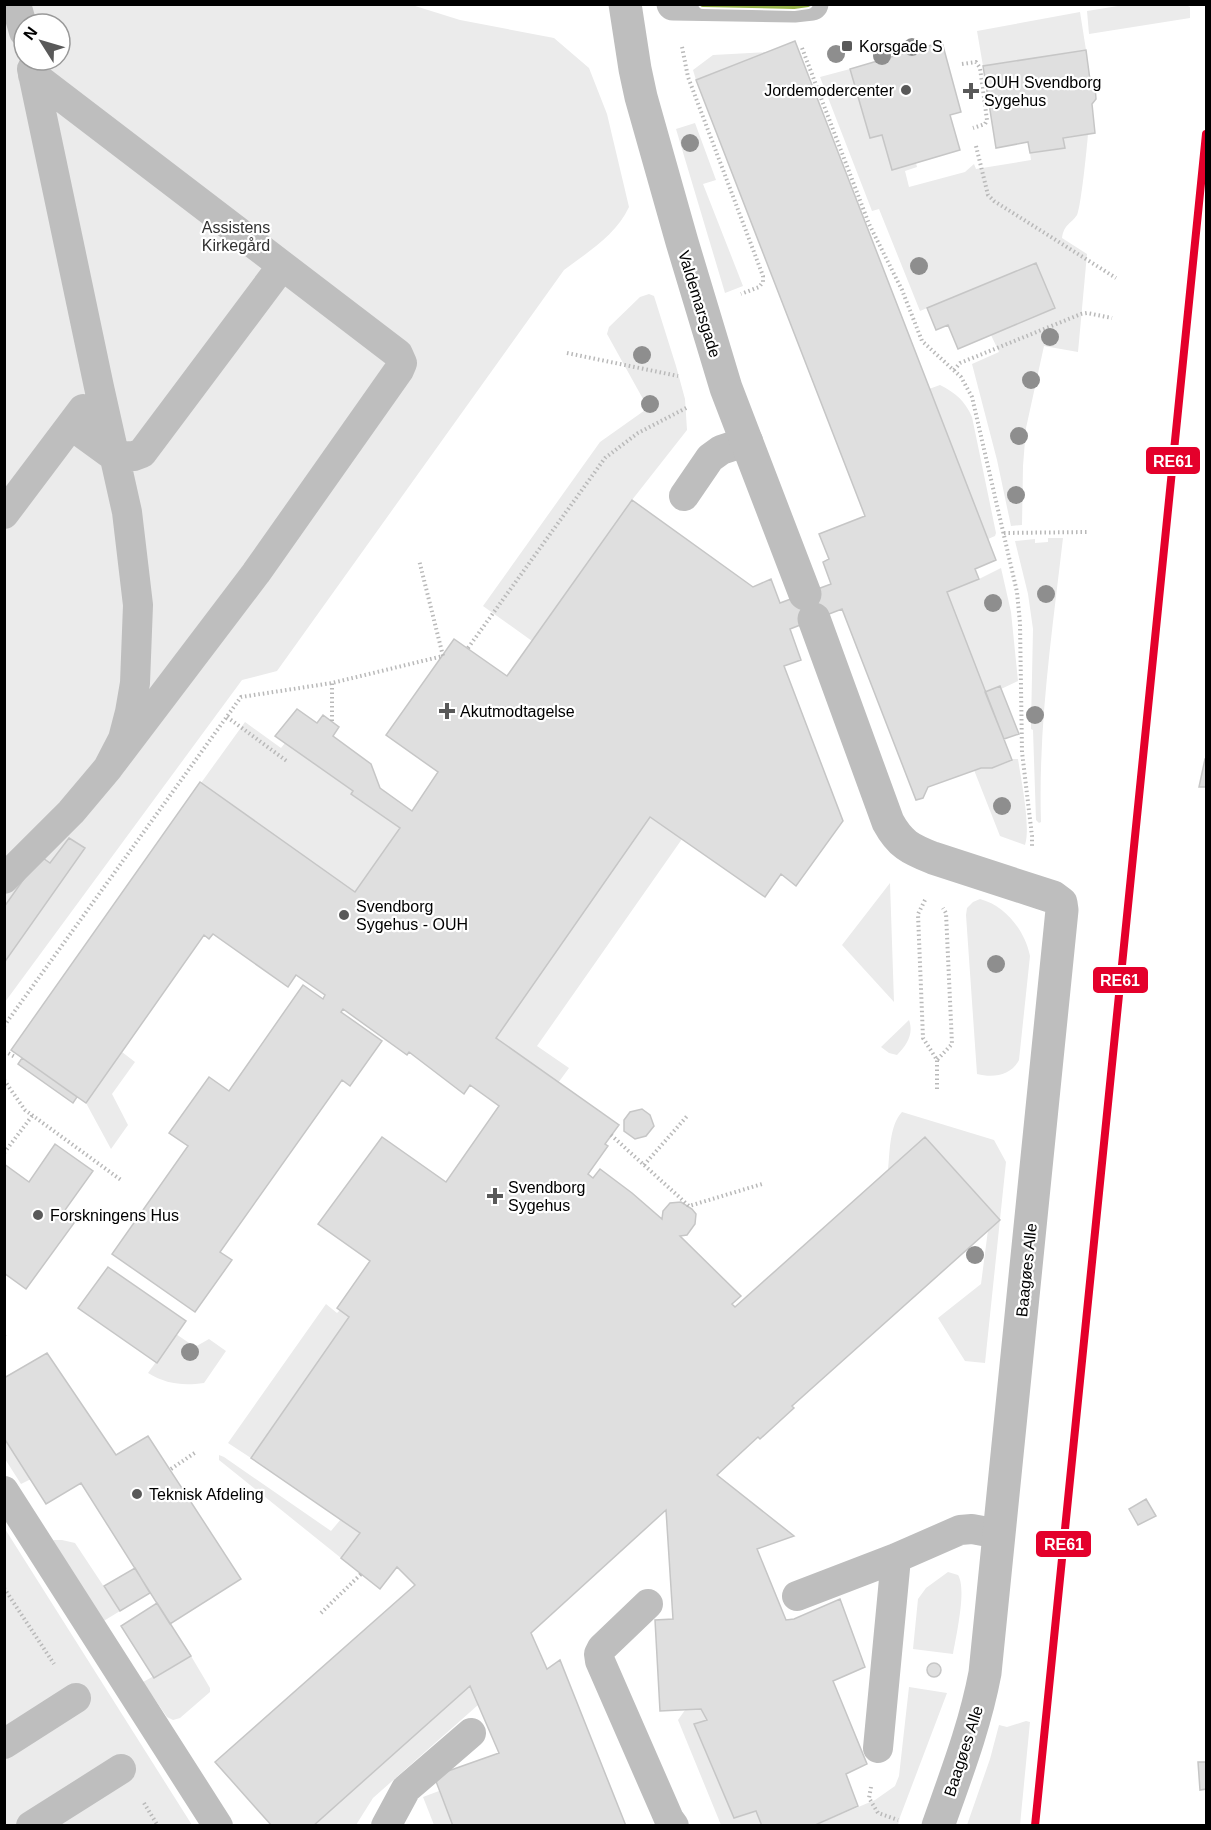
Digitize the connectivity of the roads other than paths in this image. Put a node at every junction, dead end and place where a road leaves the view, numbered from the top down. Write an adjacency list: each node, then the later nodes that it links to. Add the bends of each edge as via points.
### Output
1 (625, 4): 9 (street, Valdemarsgade, via 641,97 726,388)
2 (675, 5): 3 (street)
3 (803, 5)
4 (33, 72): 7 (lane)
5 (37, 72): 6 (lane)
6 (282, 266): 10 (lane, via 142,453); 13 (lane, via 398,354 402,363 256,573)
7 (99, 387): 8 (lane); 10 (lane)
8 (71, 425): 10 (lane); 12 (lane)
9 (747, 441): 11 (lane, via 710,458); 14 (street, Valdemarsgade)
10 (115, 458): 13 (lane, via 127,512 138,605 130,712 123,739)
11 (684, 496)
12 (9, 499)
13 (108, 768): 15 (lane, via 71,812)
14 (888, 822): 17 (street, Baagøes Alle, via 896,837 913,850 1061,903)
15 (4, 879)
16 (4, 1491): 27 (lane)
17 (999, 1534): 18 (lane, via 960,1530); 30 (street, Baagøes Alle, via 981,1694)
18 (896, 1558): 19 (lane); 24 (lane)
19 (797, 1596)
20 (648, 1604): 29 (lane, via 599,1654)
21 (76, 1698): 23 (lane)
22 (471, 1733): 28 (lane, via 406,1789)
23 (4, 1744)
24 (878, 1748)
25 (122, 1769): 26 (lane)
26 (31, 1826)
27 (218, 1826)
28 (386, 1826)
29 (674, 1826)
30 (938, 1826)

